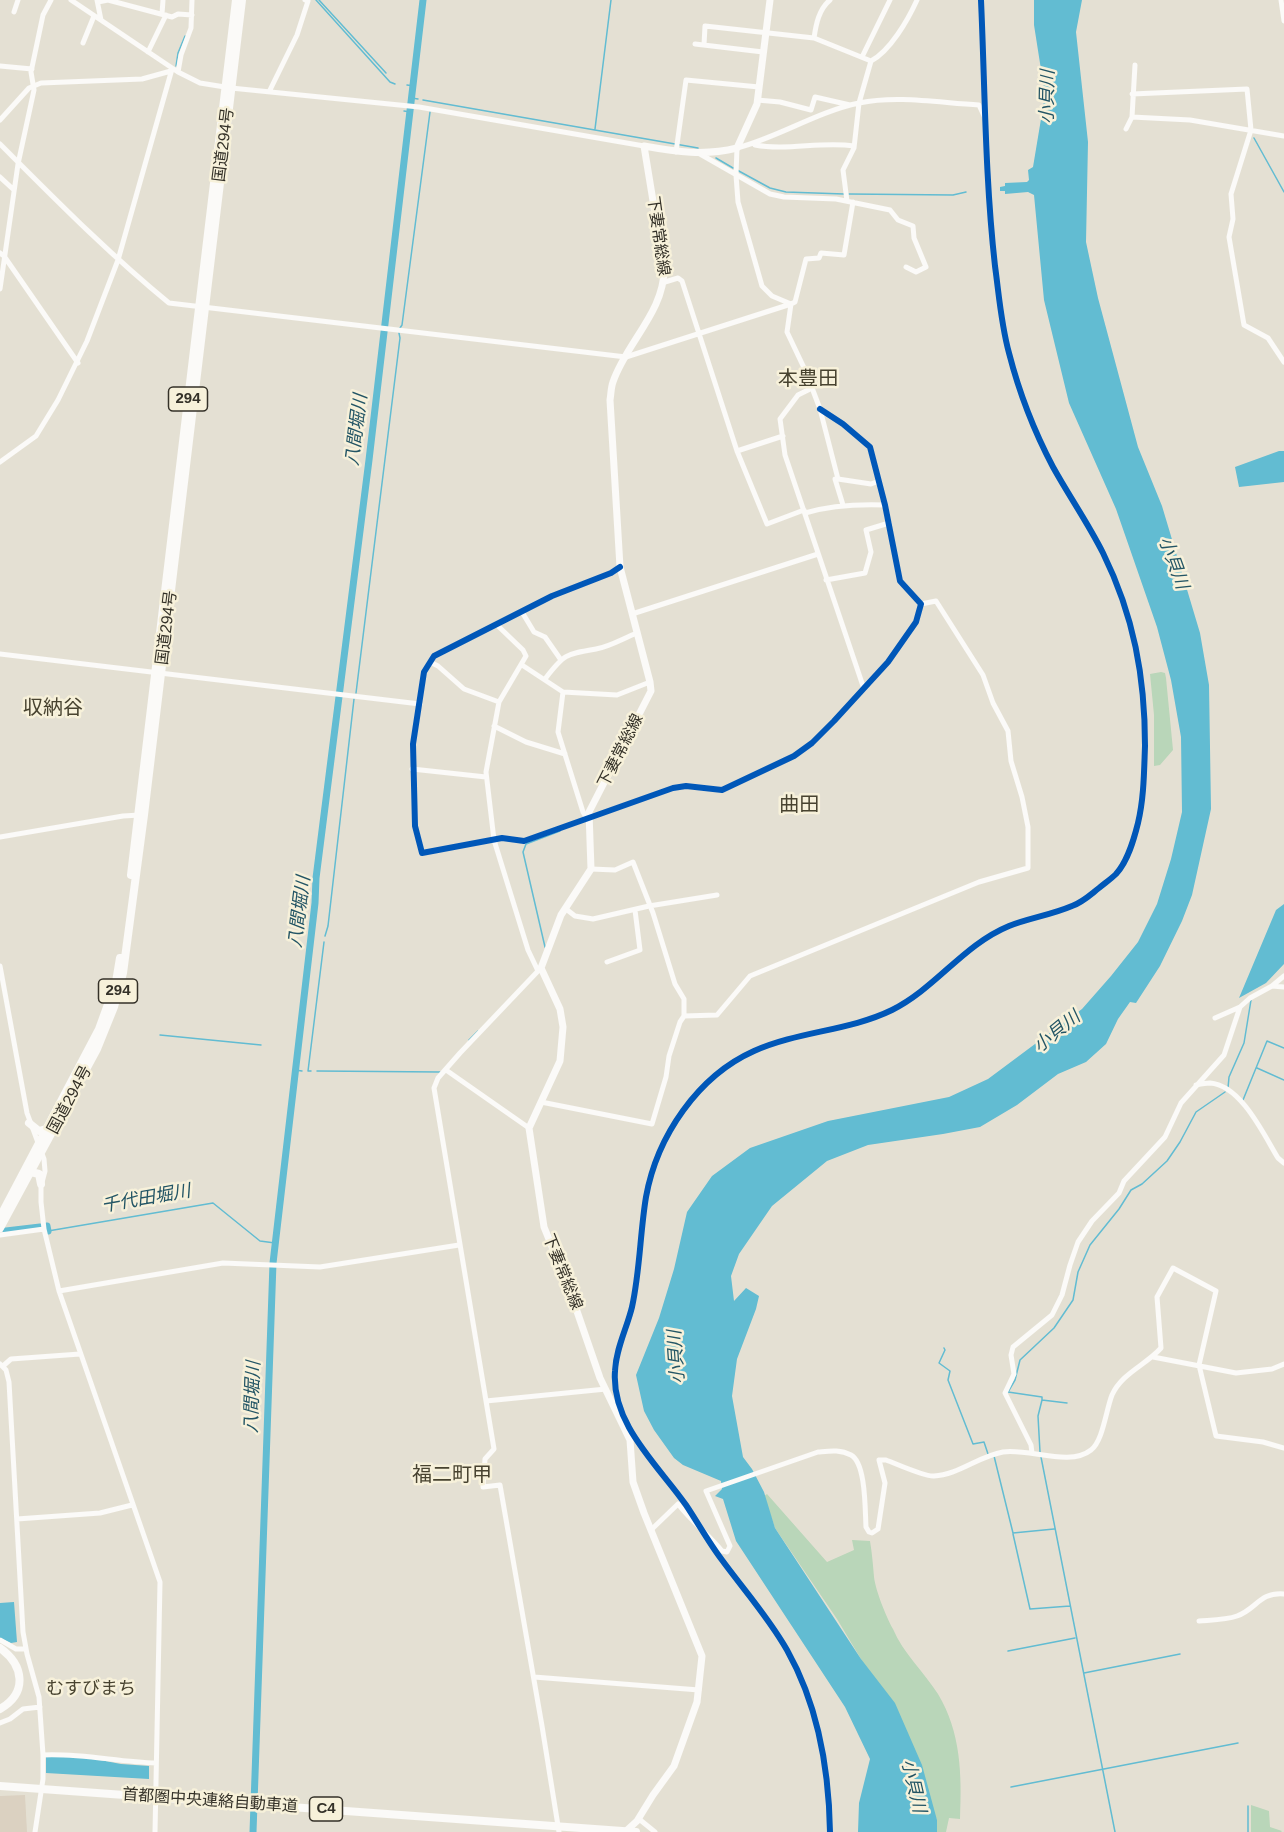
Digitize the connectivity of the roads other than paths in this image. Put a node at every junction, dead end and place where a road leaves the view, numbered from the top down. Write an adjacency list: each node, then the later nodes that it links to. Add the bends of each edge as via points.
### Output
1 (18, 0): 15 (street)
2 (51, 0): 32 (street, via 43,15)
3 (71, 0): 18 (street)
4 (163, 0): 16 (street)
5 (192, 0): 17 (street)
6 (236, 0): 36 (highway, 国道294号 / 294)
7 (242, 0): 36 (highway, 国道294号 / 294)
8 (305, 0): 37 (street, via 308,1 297,35)
9 (770, 0): 21 (main road)
10 (830, 0): 22 (street, via 817,21)
11 (890, 0): 28 (street)
12 (917, 0): 29 (street, via 883,54)
13 (1281, 0): 20 (street)
14 (97, 1): 16 (street, via 108,0); 19 (street)
15 (14, 12)
16 (164, 15): 17 (street); 26 (street)
17 (192, 15): 33 (street, via 191,28)
18 (94, 16): 19 (street); 23 (street)
19 (101, 20): 26 (street)
20 (1284, 21)
21 (765, 32): 22 (street); 25 (street, via 705,26); 27 (main road)
22 (814, 38): 28 (street)
23 (83, 43)
24 (695, 44): 25 (street)
25 (704, 45): 27 (street)
26 (148, 52): 33 (street)
27 (763, 52): 35 (main road)
28 (862, 57): 29 (street)
29 (871, 61): 40 (street)
30 (1135, 65): 38 (street)
31 (0, 66): 32 (street)
32 (32, 69): 34 (street)
33 (174, 71): 34 (street, via 142,78); 36 (street, via 200,83); 60 (street)
34 (33, 86): 43 (street); 54 (street)
35 (759, 87): 39 (main road); 50 (street, via 686,80)
36 (228, 88): 37 (street); 65 (highway, 国道294号 / 294)
37 (268, 92): 49 (street, via 419,107)
38 (1132, 94): 41 (street); 45 (street, via 1247,89)
39 (758, 100): 40 (street, via 811,110 815,97); 52 (main road)
40 (855, 104): 42 (street, via 896,100 979,105); 48 (street); 51 (street)
41 (1132, 117): 44 (street); 45 (street, via 1190,120)
42 (985, 118)
43 (0, 120)
44 (1126, 129)
45 (1251, 130): 46 (street); 68 (street, via 1231,194 1233,219 1229,237 1244,325 1268,338)
46 (1284, 136)
47 (0, 144): 54 (street)
48 (754, 144): 51 (street); 52 (street)
49 (644, 146): 50 (main road); 62 (main road, 下妻常総線)
50 (677, 146): 53 (main road)
51 (854, 146): 58 (street, via 843,170)
52 (737, 148): 53 (main road); 55 (street)
53 (699, 154): 55 (street)
54 (18, 164): 57 (street); 60 (street)
55 (736, 174): 58 (street, via 776,196); 64 (street, via 740,211 762,286 772,296)
56 (0, 177): 57 (street)
57 (14, 190): 59 (street)
58 (849, 200): 61 (street, via 887,208 898,220 913,226 926,267 916,272); 64 (street, via 844,255 821,253 819,258 806,259 795,302)
59 (2, 255): 63 (street); 69 (street)
60 (118, 260): 65 (street, via 169,303); 69 (street)
61 (906, 267)
62 (665, 282): 66 (street, via 678,278 681,281); 67 (main road, 下妻常総線)
63 (0, 289)
64 (791, 304): 66 (street); 70 (street, via 787,332)
65 (202, 308): 67 (street); 93 (highway, 国道294号 / 294)
66 (698, 333): 67 (street); 73 (street)
67 (626, 357): 82 (main road, 下妻常総線, via 612,382 610,400)
68 (1284, 362)
69 (78, 363): 74 (street, via 36,436)
70 (812, 388): 71 (street); 72 (street, via 798,395 780,418)
71 (820, 409): 75 (street); 76 (street, via 870,447)
72 (783, 436): 73 (street); 79 (street, via 785,455)
73 (737, 451): 79 (street, via 767,524)
74 (0, 462)
75 (838, 479): 76 (street, via 871,484); 77 (street)
76 (879, 481): 78 (street)
77 (843, 505): 78 (street); 79 (street)
78 (885, 505): 80 (street)
79 (804, 512): 81 (street)
80 (889, 523): 83 (street, via 866,530 871,552 865,573); 84 (street, via 900,581)
81 (818, 554): 83 (street); 86 (street)
82 (620, 567): 85 (street); 86 (main road, 下妻常総線)
83 (826, 580): 96 (street)
84 (921, 604): 96 (street, via 920,613 902,643); 120 (street, via 936,601 983,675 1008,731 1011,761 1028,827 1028,868 980,882 750,976 717,1015)
85 (522, 612): 87 (street); 90 (street, via 534,633 545,637)
86 (632, 614): 88 (main road, 下妻常総線)
87 (497, 625): 91 (street, via 434,656); 92 (street, via 523,650 526,656)
88 (637, 633): 90 (street, via 595,649 579,650); 95 (main road, 下妻常総線)
89 (0, 654): 93 (street)
90 (561, 660): 94 (street)
91 (430, 662): 98 (street, via 464,689); 99 (street, via 424,672)
92 (522, 665): 94 (street); 98 (street)
93 (158, 672): 99 (street); 104 (highway, 国道294号 / 294)
94 (545, 679): 97 (street)
95 (650, 682): 97 (street, via 617,695); 105 (main road, 下妻常総線, via 647,700)
96 (864, 689): 105 (street, via 812,743 774,767 722,790 673,788)
97 (563, 692): 101 (street, via 558,732)
98 (499, 702): 100 (street)
99 (420, 704): 102 (street)
100 (494, 726): 101 (street, via 526,742); 103 (street)
101 (565, 754): 105 (street)
102 (412, 769): 103 (street); 107 (street, via 414,826 422,853)
103 (486, 777): 107 (street)
104 (141, 815): 106 (street); 127 (highway, 国道294号 / 294, via 116,982 99,1029); 128 (highway, 国道294号 / 294, via 123,973 114,1006 97,1049)
105 (588, 818): 107 (street, via 524,841); 108 (main road, 下妻常総線)
106 (0, 837)
107 (494, 840): 115 (street, via 528,950)
108 (591, 869): 110 (street, via 615,870 633,862); 111 (main road)
109 (717, 895): 110 (street)
110 (650, 906): 112 (street); 120 (street, via 675,984 684,999)
111 (566, 909): 112 (street, via 575,916 593,919); 115 (main road)
112 (635, 910): 113 (street, via 640,950)
113 (607, 962)
114 (0, 966): 125 (street)
115 (540, 971): 122 (street); 124 (main road, via 560,1008 563,1027 560,1061)
116 (1284, 976): 117 (street)
117 (1272, 986): 118 (street); 119 (street)
118 (1284, 987)
119 (1240, 1007): 121 (street); 123 (street, via 1224,1055)
120 (684, 1016): 124 (street, via 669,1056 652,1124)
121 (1215, 1018)
122 (446, 1070): 126 (street); 136 (street, via 434,1088)
123 (1196, 1085): 129 (street, via 1222,1086 1241,1100); 146 (street, via 1181,1103 1161,1142 1124,1181 1119,1193 1078,1242 1052,1315 1013,1347 1014,1374 1005,1393)
124 (541, 1102): 126 (main road)
125 (29, 1123): 127 (highway, via 39,1131); 128 (street)
126 (529, 1128): 143 (main road, 下妻常総線, via 547,1238)
127 (46, 1129): 128 (highway, 国道294号 / 294)
128 (40, 1148): 130 (highway, 国道294号 / 294); 131 (street, via 45,1165); 132 (highway, 国道294号 / 294)
129 (1284, 1163)
130 (31, 1172): 131 (highway, via 39,1174); 133 (highway, 国道294号 / 294)
131 (41, 1184): 134 (street)
132 (0, 1217)
133 (0, 1228)
134 (44, 1229): 135 (street); 137 (street)
135 (0, 1235)
136 (459, 1245): 137 (street, via 320,1267 223,1263); 144 (street)
137 (59, 1291): 138 (street)
138 (80, 1354): 141 (street, via 10,1359); 147 (street)
139 (1153, 1357): 142 (street); 142 (street, via 1161,1348 1157,1297 1176,1268 1216,1292); 146 (street, via 1127,1376 1113,1394 1093,1449 1071,1457)
140 (1284, 1364): 142 (street, via 1236,1373)
141 (1, 1365): 148 (street, via 9,1382)
142 (1199, 1365): 145 (street, via 1216,1436)
143 (606, 1389): 144 (street); 149 (main road, 下妻常総線, via 630,1440 633,1482)
144 (486, 1401): 156 (street, via 494,1449 485,1459 483,1487 500,1485)
145 (1284, 1448)
146 (1032, 1453): 149 (street, via 1003,1452 933,1476 879,1460 885,1484 878,1529 872,1533 866,1527 860,1465 851,1455 836,1450 818,1452 706,1491 730,1546 727,1552 678,1504)
147 (132, 1505): 148 (street, via 100,1513); 162 (street, via 160,1582)
148 (17, 1519): 154 (street)
149 (652, 1529): 157 (main road, 下妻常総線, via 701,1650)
150 (1284, 1594): 151 (street, via 1268,1594 1234,1617)
151 (1199, 1621)
152 (0, 1640): 154 (street, via 13,1648)
153 (0, 1648): 158 (highway, via 11,1656 20,1680 15,1696)
154 (26, 1649): 159 (street)
155 (0, 1654): 158 (highway, via 12,1665 15,1680 13,1692)
156 (534, 1677): 157 (street); 167 (street)
157 (700, 1690): 164 (main road, 下妻常総線, via 674,1766)
158 (0, 1707)
159 (40, 1707): 160 (street, via 23,1708); 161 (street)
160 (0, 1723)
161 (43, 1755): 162 (street, via 74,1754); 165 (street)
162 (156, 1763): 166 (street)
163 (0, 1785): 169 (highway, 首都圏中央連絡自動車道 / C4)
164 (639, 1818): 168 (main road, 下妻常総線); 170 (street)
165 (35, 1832)
166 (154, 1832)
167 (559, 1832)
168 (625, 1832)
169 (636, 1832)
170 (655, 1832)

